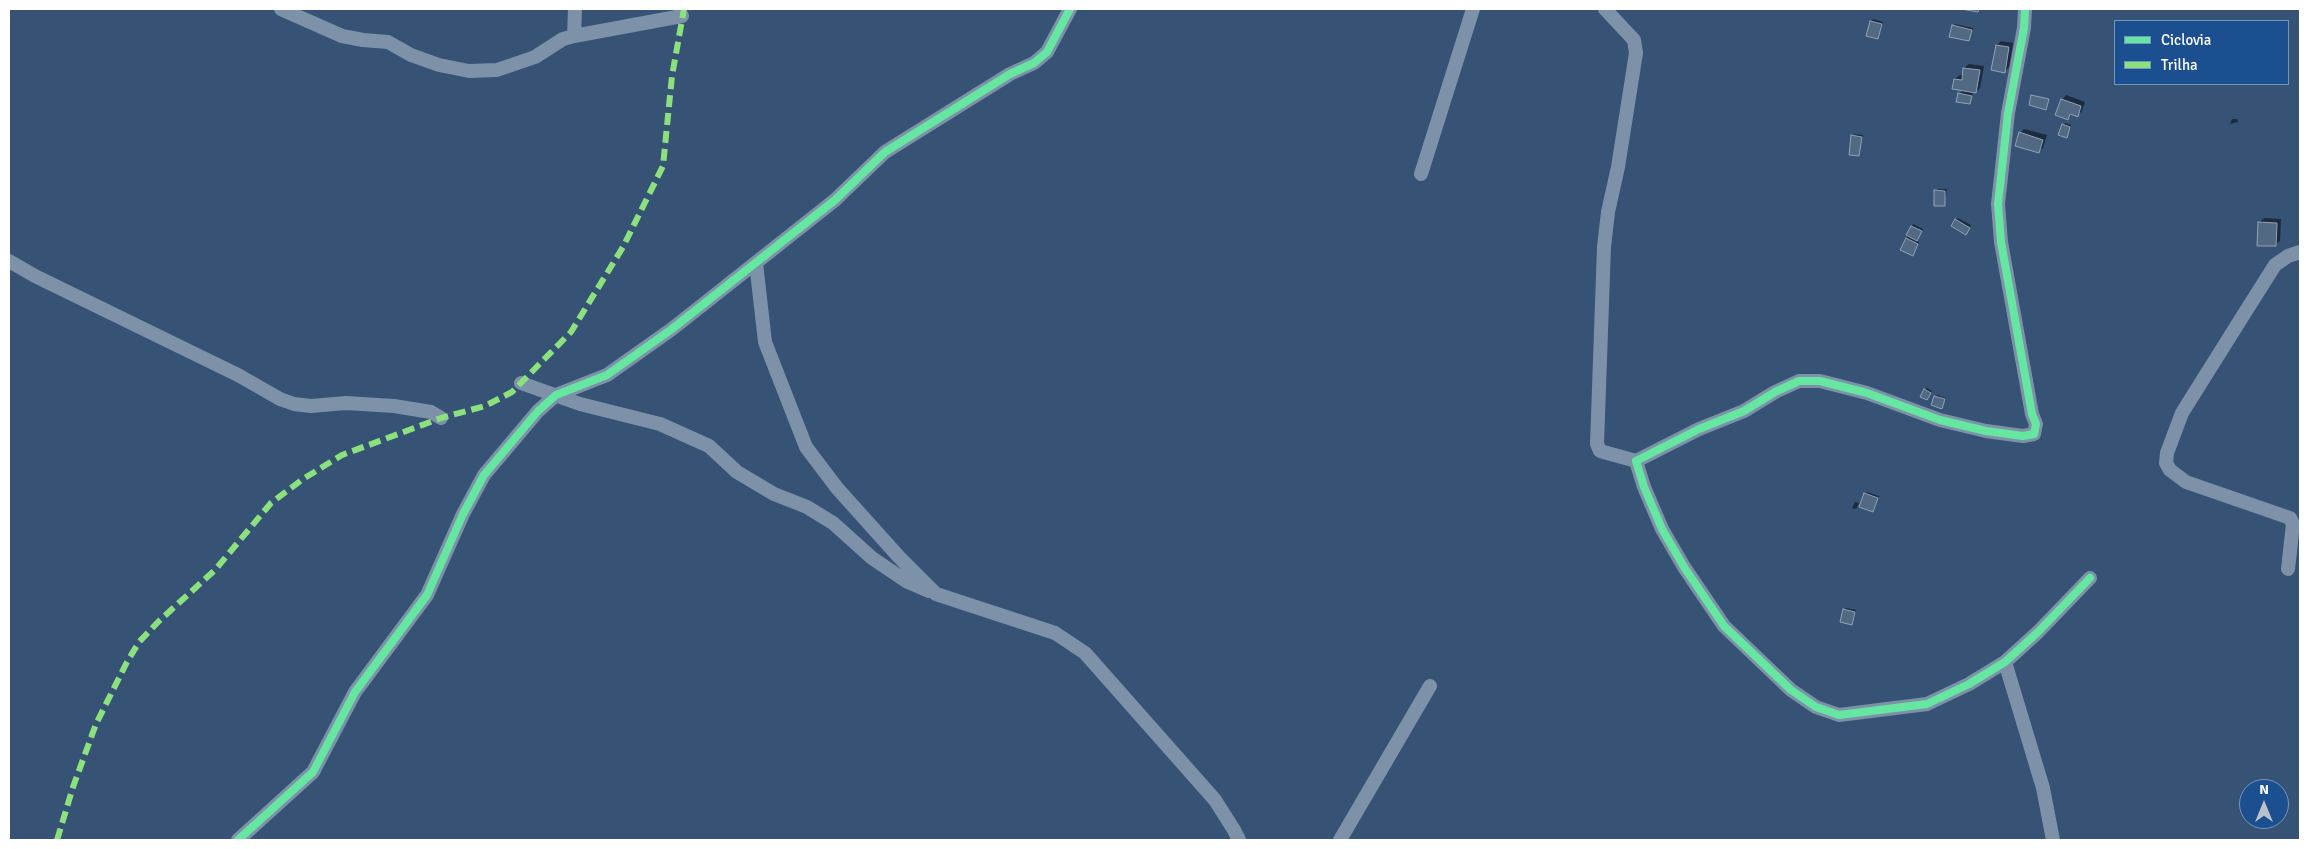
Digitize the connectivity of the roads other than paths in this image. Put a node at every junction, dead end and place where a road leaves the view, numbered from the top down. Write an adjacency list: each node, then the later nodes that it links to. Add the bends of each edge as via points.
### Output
1 (281, 9): 8 (street, via 342,36 388,42 439,66 469,71 497,70 535,57 563,39)
2 (576, 9): 8 (street)
3 (1070, 9): 12 (street, via 1047,52 1034,63 1010,74 885,152 835,200)
4 (1473, 9): 9 (street)
5 (1605, 9): 16 (street, via 1634,40 1636,53 1604,247 1597,444 1600,451)
6 (2025, 9): 16 (street, via 2004,137 1998,204 2001,242 2036,424 2034,434 2023,436 1949,422 1867,393 1820,381 1799,381 1744,411 1699,429)
7 (682, 16): 8 (street)
8 (574, 36)
9 (1421, 174)
10 (2300, 252): 17 (street, via 2276,265 2239,322 2182,413 2166,463 2186,482 2290,518 2293,524)
11 (9, 261): 15 (street, via 238,374 280,399 310,406 346,403 394,406 431,412)
12 (756, 263): 14 (street, via 672,330 607,375); 19 (street, via 765,342 806,447 836,488)
13 (521, 383): 14 (street)
14 (556, 396): 19 (street, via 660,424 709,446 738,472 833,523 872,558 906,581); 22 (street, via 538,411 484,475 427,595 355,692 313,772)
15 (441, 418)
16 (1636, 461): 20 (street, via 1662,529 1724,626 1792,690 1816,707 1839,715 1927,704 1969,684)
17 (2288, 570)
18 (2090, 578): 20 (street)
19 (936, 594): 23 (street, via 1055,633 1085,653 1214,800)
20 (2004, 662): 25 (street, via 2043,788)
21 (1430, 686): 24 (street)
22 (238, 840)
23 (1239, 840)
24 (1340, 840)
25 (2053, 840)

